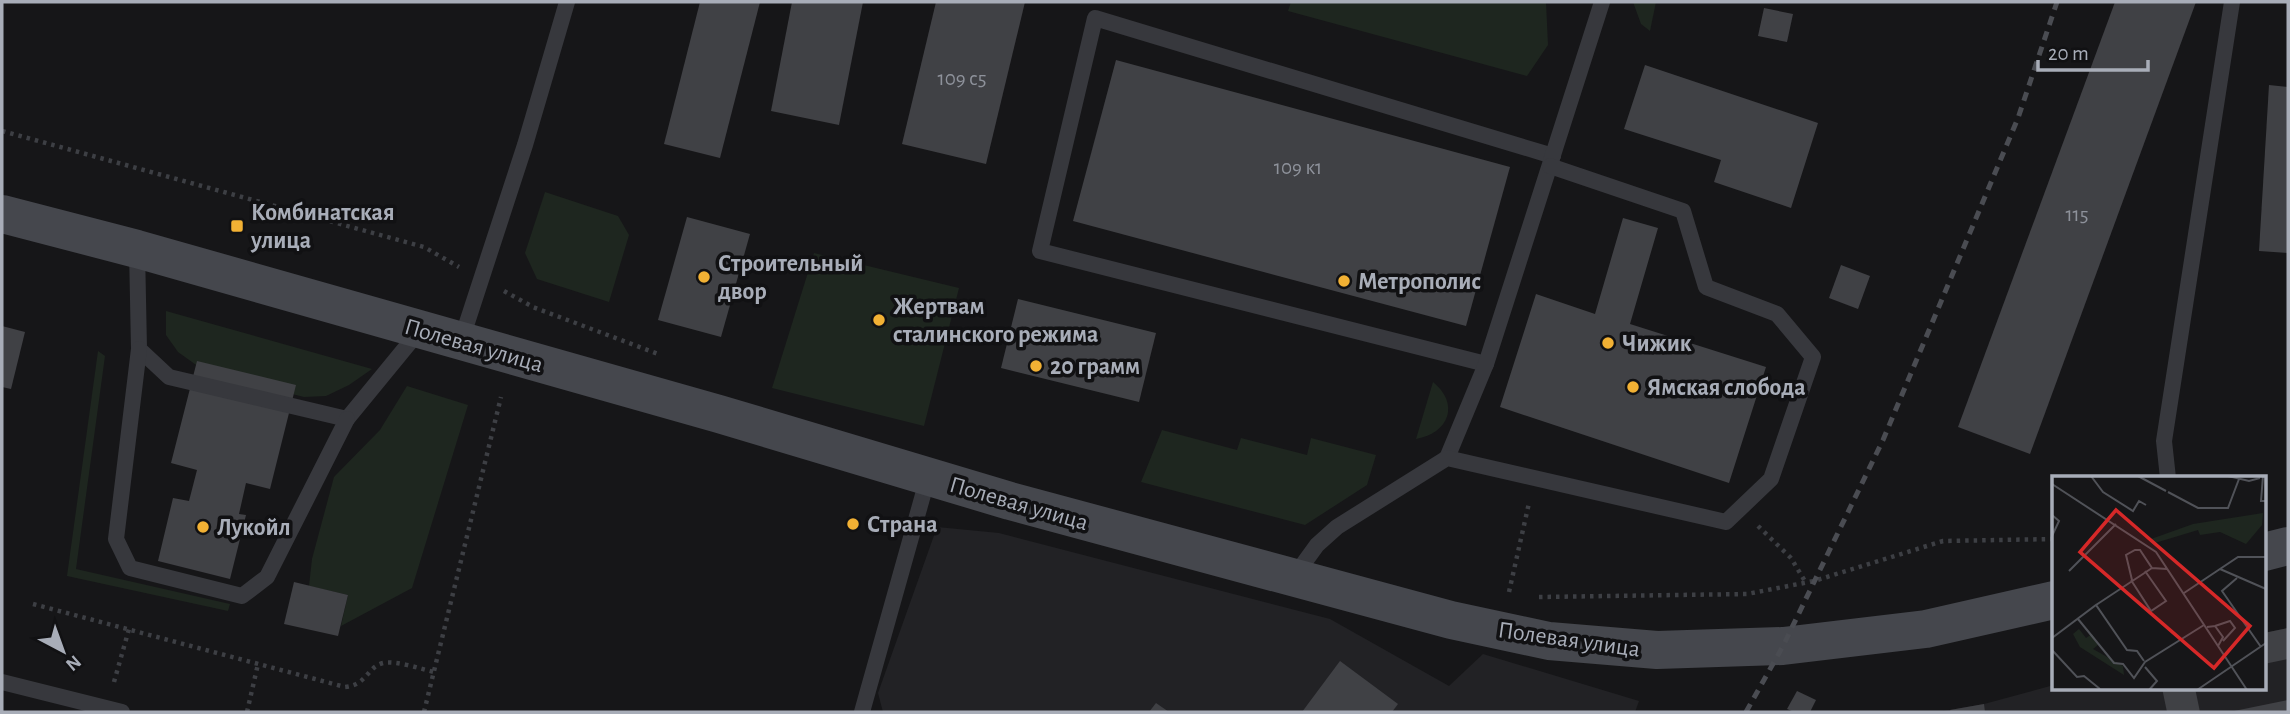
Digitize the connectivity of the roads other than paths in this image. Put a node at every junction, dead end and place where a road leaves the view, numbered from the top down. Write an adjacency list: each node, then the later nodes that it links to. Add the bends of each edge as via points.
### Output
1 (567, 2): 8 (lane)
2 (1602, 2): 4 (lane)
3 (2232, 2): 13 (lane, via 2164,441)
4 (1552, 161): 10 (lane); 10 (lane, via 1095,18 1040,251); 12 (lane, via 1683,211 1706,286 1777,314 1813,357 1771,480 1726,522)
5 (2, 214): 6 (street, Полевая улица)
6 (137, 249): 7 (street, Полевая улица); 9 (lane)
7 (420, 329): 8 (street, Полевая улица); 11 (lane)
8 (461, 341): 14 (street, Полевая улица)
9 (139, 349): 11 (lane, via 170,377); 11 (lane, via 116,540 130,568 242,596 267,577)
10 (1486, 364): 12 (lane)
11 (346, 419)
12 (1447, 458): 17 (lane, via 1337,527)
13 (2168, 476)
14 (928, 477): 17 (street, Полевая улица); 21 (lane)
15 (2288, 546): 16 (street)
16 (2266, 552)
17 (1292, 579): 18 (street, Полевая улица, via 1549,641 1657,650 1783,646 1926,629)
18 (2052, 600)
19 (2, 682): 20 (lane)
20 (114, 710)
21 (862, 712)

